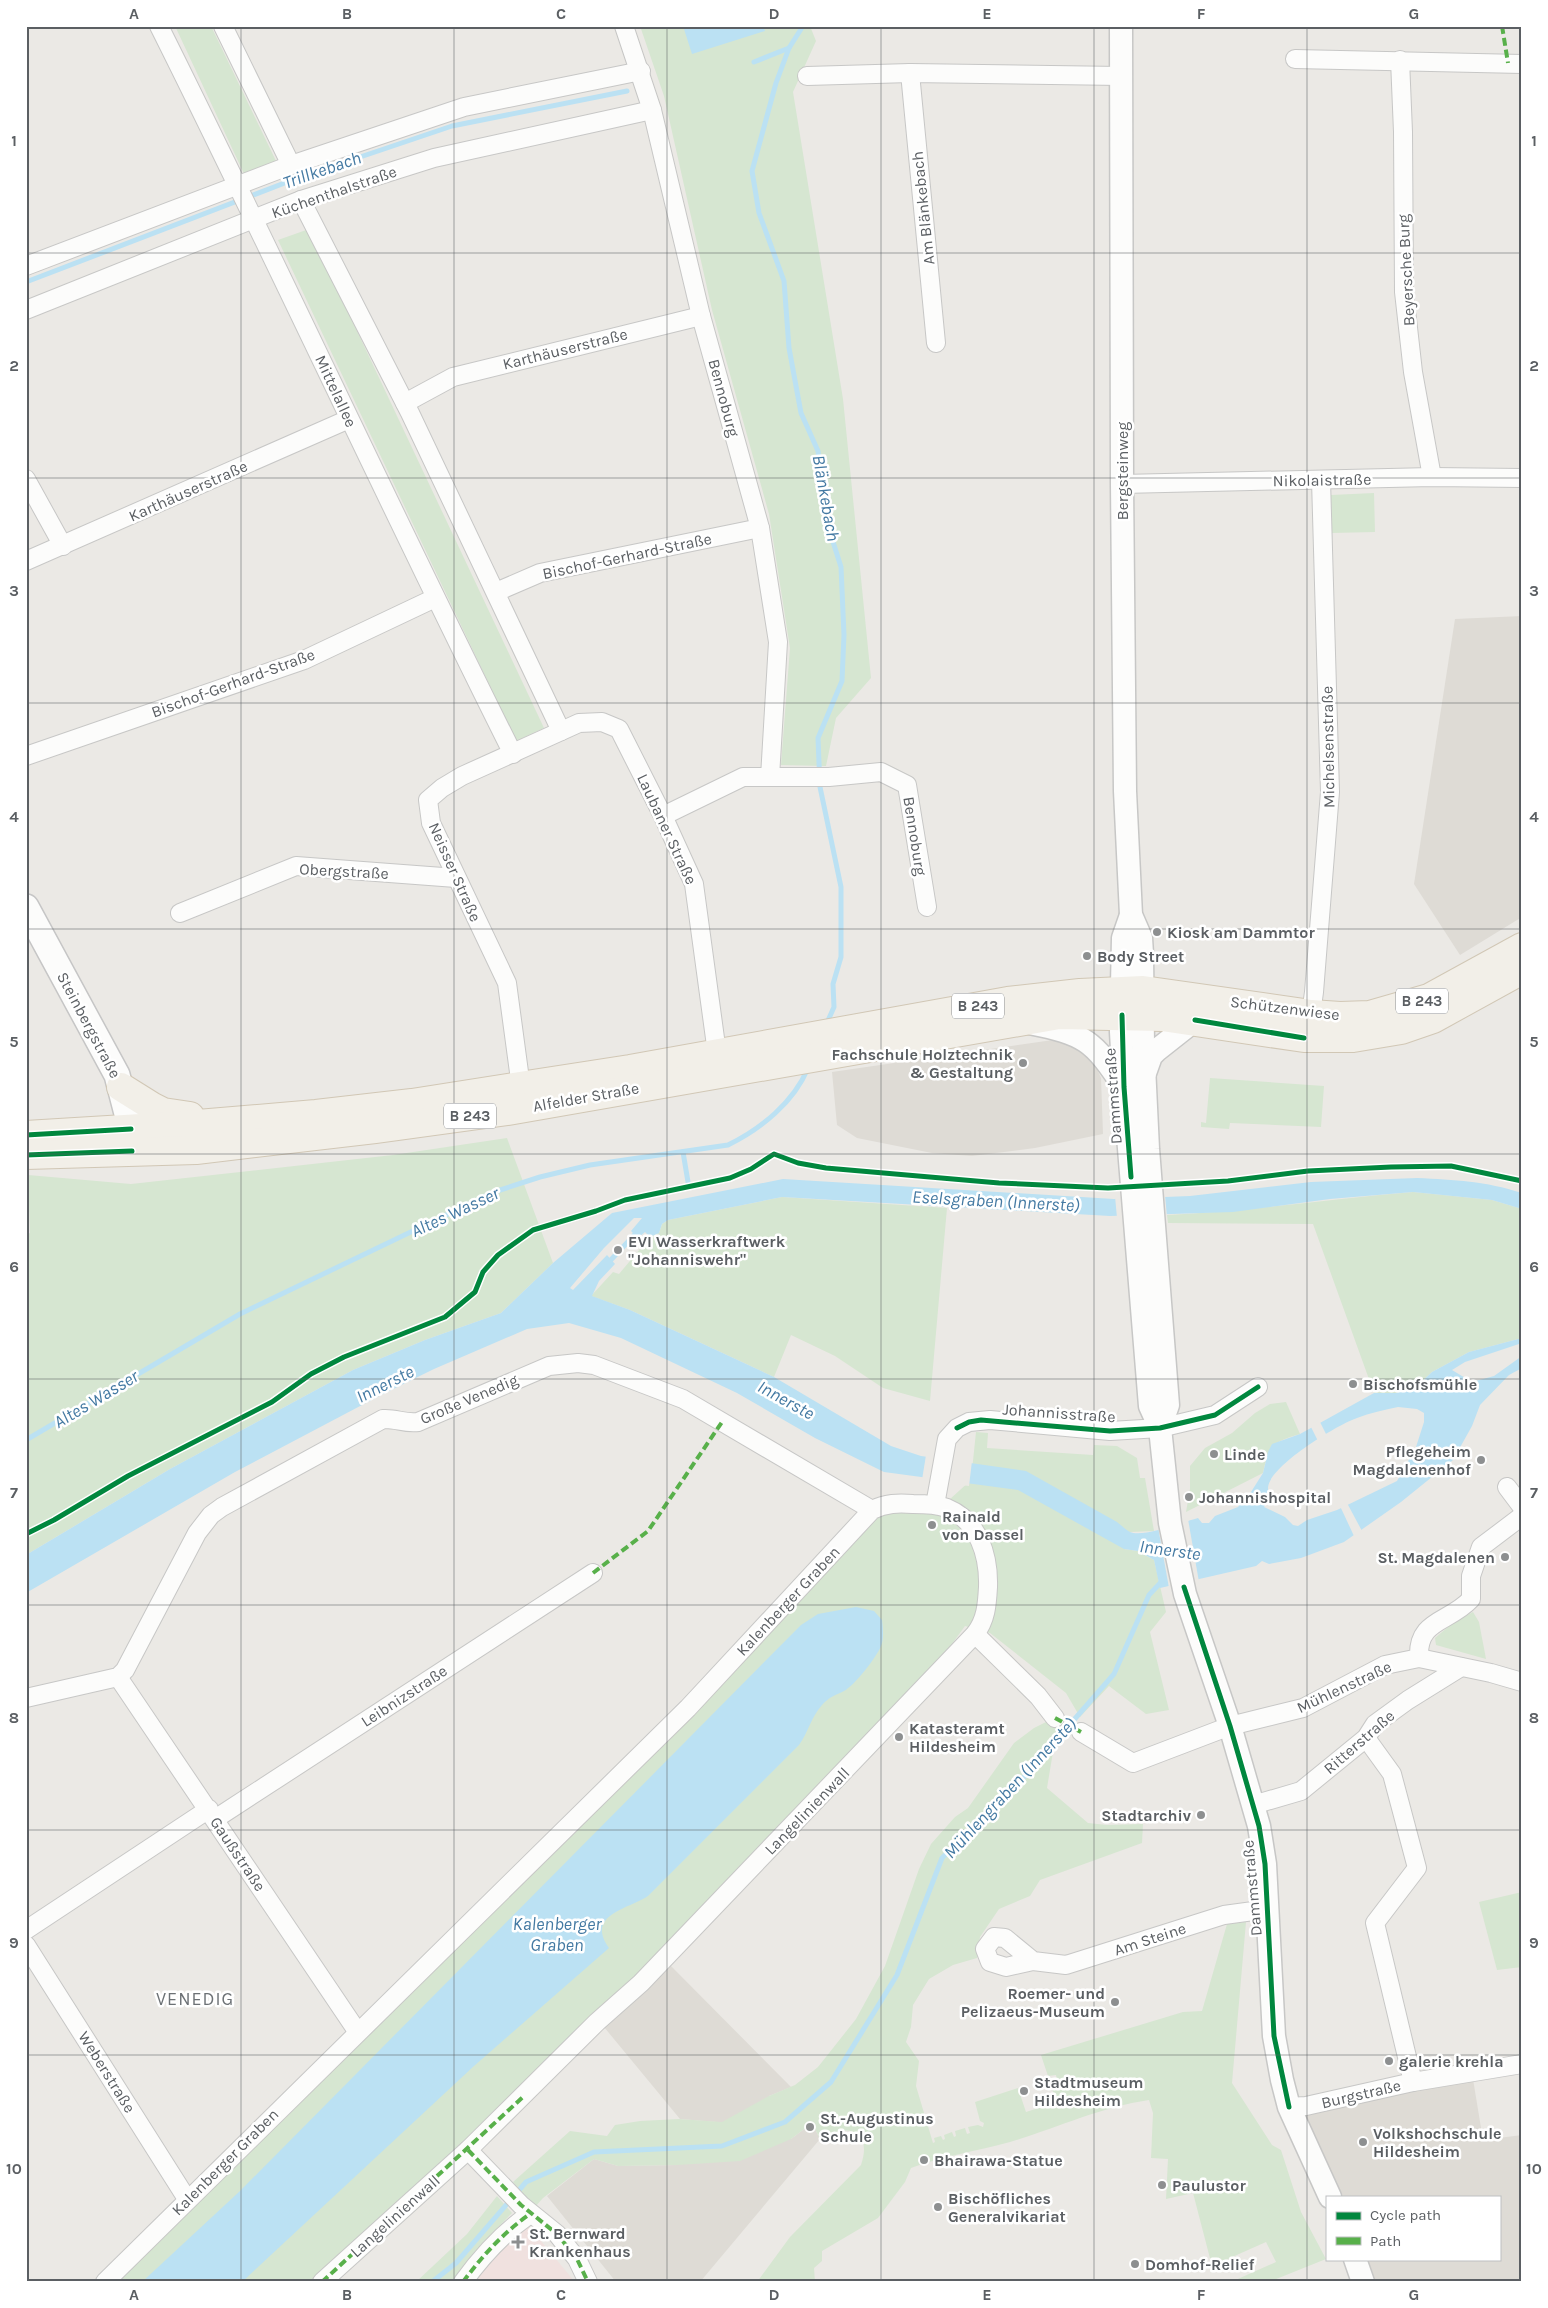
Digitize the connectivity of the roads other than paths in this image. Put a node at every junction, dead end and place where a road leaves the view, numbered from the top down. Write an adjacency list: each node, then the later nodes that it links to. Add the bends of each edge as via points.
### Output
1 (159, 26): 14 (street, Mittelallee)
2 (222, 26): 13 (street)
3 (624, 26): 8 (street, Bennoburg)
4 (1121, 26): 11 (street, Bergsteinweg)
5 (1295, 59): 6 (street)
6 (1400, 60): 7 (street); 23 (street, Beyersche Burg, via 1404,292 1413,372)
7 (1515, 64)
8 (640, 71): 12 (street, Bennoburg); 13 (street, via 464,107)
9 (910, 73): 10 (street); 11 (street); 20 (street, Am Blänkebach)
10 (807, 76)
11 (1121, 76): 27 (street, Bergsteinweg)
12 (652, 110): 15 (street, Küchenthalstraße, via 434,158); 19 (street, Bennoburg)
13 (291, 166): 14 (street)
14 (239, 185): 16 (street, Mittelallee); 17 (street)
15 (301, 200): 16 (street, Küchenthalstraße); 21 (street)
16 (254, 220): 18 (street, Küchenthalstraße); 22 (street, Mittelallee)
17 (26, 266)
18 (26, 310)
19 (701, 316): 21 (street, Karthäuserstraße, via 453,377); 28 (street, Bennoburg)
20 (936, 343)
21 (406, 403): 31 (street)
22 (349, 420): 29 (street, Karthäuserstraße); 32 (street, Mittelallee)
23 (1432, 478): 24 (street, Nikolaistraße); 26 (street, Nikolaistraße)
24 (1522, 478)
25 (26, 479): 29 (street)
26 (1321, 480): 27 (street, Nikolaistraße); 45 (street, Michelsenstraße, via 1330,792)
27 (1122, 484): 44 (street, Bergsteinweg, via 1125,792 1131,915 1123,938)
28 (760, 528): 31 (street, Bischof-Gerhard-Straße, via 540,573); 36 (street, Bennoburg, via 778,642)
29 (63, 546): 30 (street, Karthäuserstraße)
30 (26, 561)
31 (496, 592): 33 (street)
32 (435, 598): 34 (street, Mittelallee); 35 (street, Bischof-Gerhard-Straße, via 304,660)
33 (561, 731): 34 (street, Neisser Straße); 37 (street, Laubaner Straße, via 579,723 602,722 619,729)
34 (513, 754): 38 (street, Neisser Straße, via 462,776 428,800 431,823)
35 (26, 756)
36 (770, 777): 37 (street, Bennoburg, via 742,777); 40 (street, Bennoburg, via 829,777 880,772 907,784)
37 (663, 816): 49 (street, Laubaner Straße, via 694,884)
38 (456, 878): 41 (street, Obergstraße, via 296,866); 52 (street, Neisser Straße, via 507,983)
39 (26, 907): 51 (main road, Steinbergstraße)
40 (927, 907)
41 (180, 912)
42 (1522, 947): 45 (main road, Schützenwiese / B 243, via 1416,1003 1370,1015)
43 (1522, 970): 46 (main road, Schützenwiese / B 243, via 1448,1012 1416,1026 1384,1034 1316,1039)
44 (1132, 1003): 45 (main road, Schützenwiese / B 243); 46 (main road, Schützenwiese / B 243); 47 (main road, Alfelder Straße / B 243); 48 (main road, Alfelder Straße / B 243, via 1080,992 1012,1000); 50 (street, Dammstraße); 53 (street, Dammstraße)
45 (1311, 1014)
46 (1195, 1020): 50 (street, via 1152,1056)
47 (1018, 1021): 48 (main road, Alfelder Straße / B 243); 53 (street, via 1062,1030 1085,1040 1107,1062)
48 (819, 1046): 49 (main road, Alfelder Straße / B 243); 56 (main road, Alfelder Straße / B 243, via 508,1110 413,1124 196,1150)
49 (717, 1053): 52 (main road, Alfelder Straße / B 243)
50 (1144, 1074): 58 (street, Dammstraße)
51 (121, 1087): 54 (main road, B 243, via 163,1112); 56 (main road, Steinbergstraße)
52 (521, 1087): 54 (main road, Alfelder Straße / B 243, via 412,1104)
53 (1124, 1087): 58 (street, Dammstraße)
54 (224, 1121): 56 (main road, Alfelder Straße / B 243)
55 (26, 1135): 56 (main road, Alfelder Straße / B 243)
56 (132, 1140): 57 (main road, Alfelder Straße / B 243)
57 (26, 1155)
58 (1140, 1176): 60 (street, Dammstraße, via 1145,1225 1150,1406)
59 (1258, 1387): 60 (street, via 1215,1415)
60 (1160, 1428): 62 (street, Johannisstraße, via 1110,1430 975,1420 957,1428 946,1444); 74 (street, Dammstraße, via 1170,1523 1184,1587)
61 (1507, 1486): 63 (street)
62 (937, 1499): 64 (street, via 887,1504); 67 (street, Langelinienwall, via 968,1522 985,1553 988,1568 986,1610)
63 (1522, 1507)
64 (872, 1510): 70 (street, Große Venedig, via 683,1399 594,1365 549,1366 418,1422 383,1419 218,1510 197,1533 130,1664); 83 (street, Kalenberger Graben, via 688,1708)
65 (1522, 1516): 68 (street, via 1481,1547 1471,1576 1471,1599 1423,1634 1418,1644)
66 (593, 1573): 78 (street, Leibnizstraße)
67 (976, 1634): 73 (street, via 1038,1696); 87 (street, Langelinienwall, via 668,1956)
68 (1419, 1658): 69 (street); 74 (street, Mühlenstraße, via 1385,1665 1303,1708)
69 (1461, 1667): 71 (street); 76 (street, Ritterstraße, via 1375,1724)
70 (118, 1677): 72 (street); 78 (street, Gaußstraße)
71 (1522, 1682)
72 (26, 1698)
73 (1055, 1718)
74 (1230, 1726): 75 (street, Mühlenstraße, via 1133,1763); 77 (street, Dammstraße)
75 (1081, 1732)
76 (1366, 1738): 77 (street, Ritterstraße, via 1301,1792); 85 (street, via 1392,1774 1417,1868 1375,1923)
77 (1253, 1805): 79 (street, Dammstraße, via 1265,1864)
78 (212, 1814): 80 (street, Leibnizstraße); 83 (street, Gaußstraße)
79 (1268, 1910): 82 (street, Am Steine, via 1224,1915 1066,1965); 86 (street, Dammstraße, via 1274,2036)
80 (26, 1930)
81 (26, 1945): 89 (street, Weberstraße)
82 (1033, 1961)
83 (357, 2032): 89 (street, Kalenberger Graben)
84 (1522, 2064): 85 (street, Burgstraße)
85 (1413, 2082): 86 (street, Burgstraße)
86 (1289, 2107): 88 (street, Dammstraße)
87 (468, 2150): 90 (street); 93 (street, Langelinienwall)
88 (1330, 2196)
89 (187, 2199): 92 (street, Kalenberger Graben)
90 (525, 2209): 94 (street); 95 (street, via 557,2234 580,2265)
91 (1355, 2260): 96 (street)
92 (104, 2282)
93 (322, 2282)
94 (463, 2282)
95 (588, 2282)
96 (1363, 2282)

